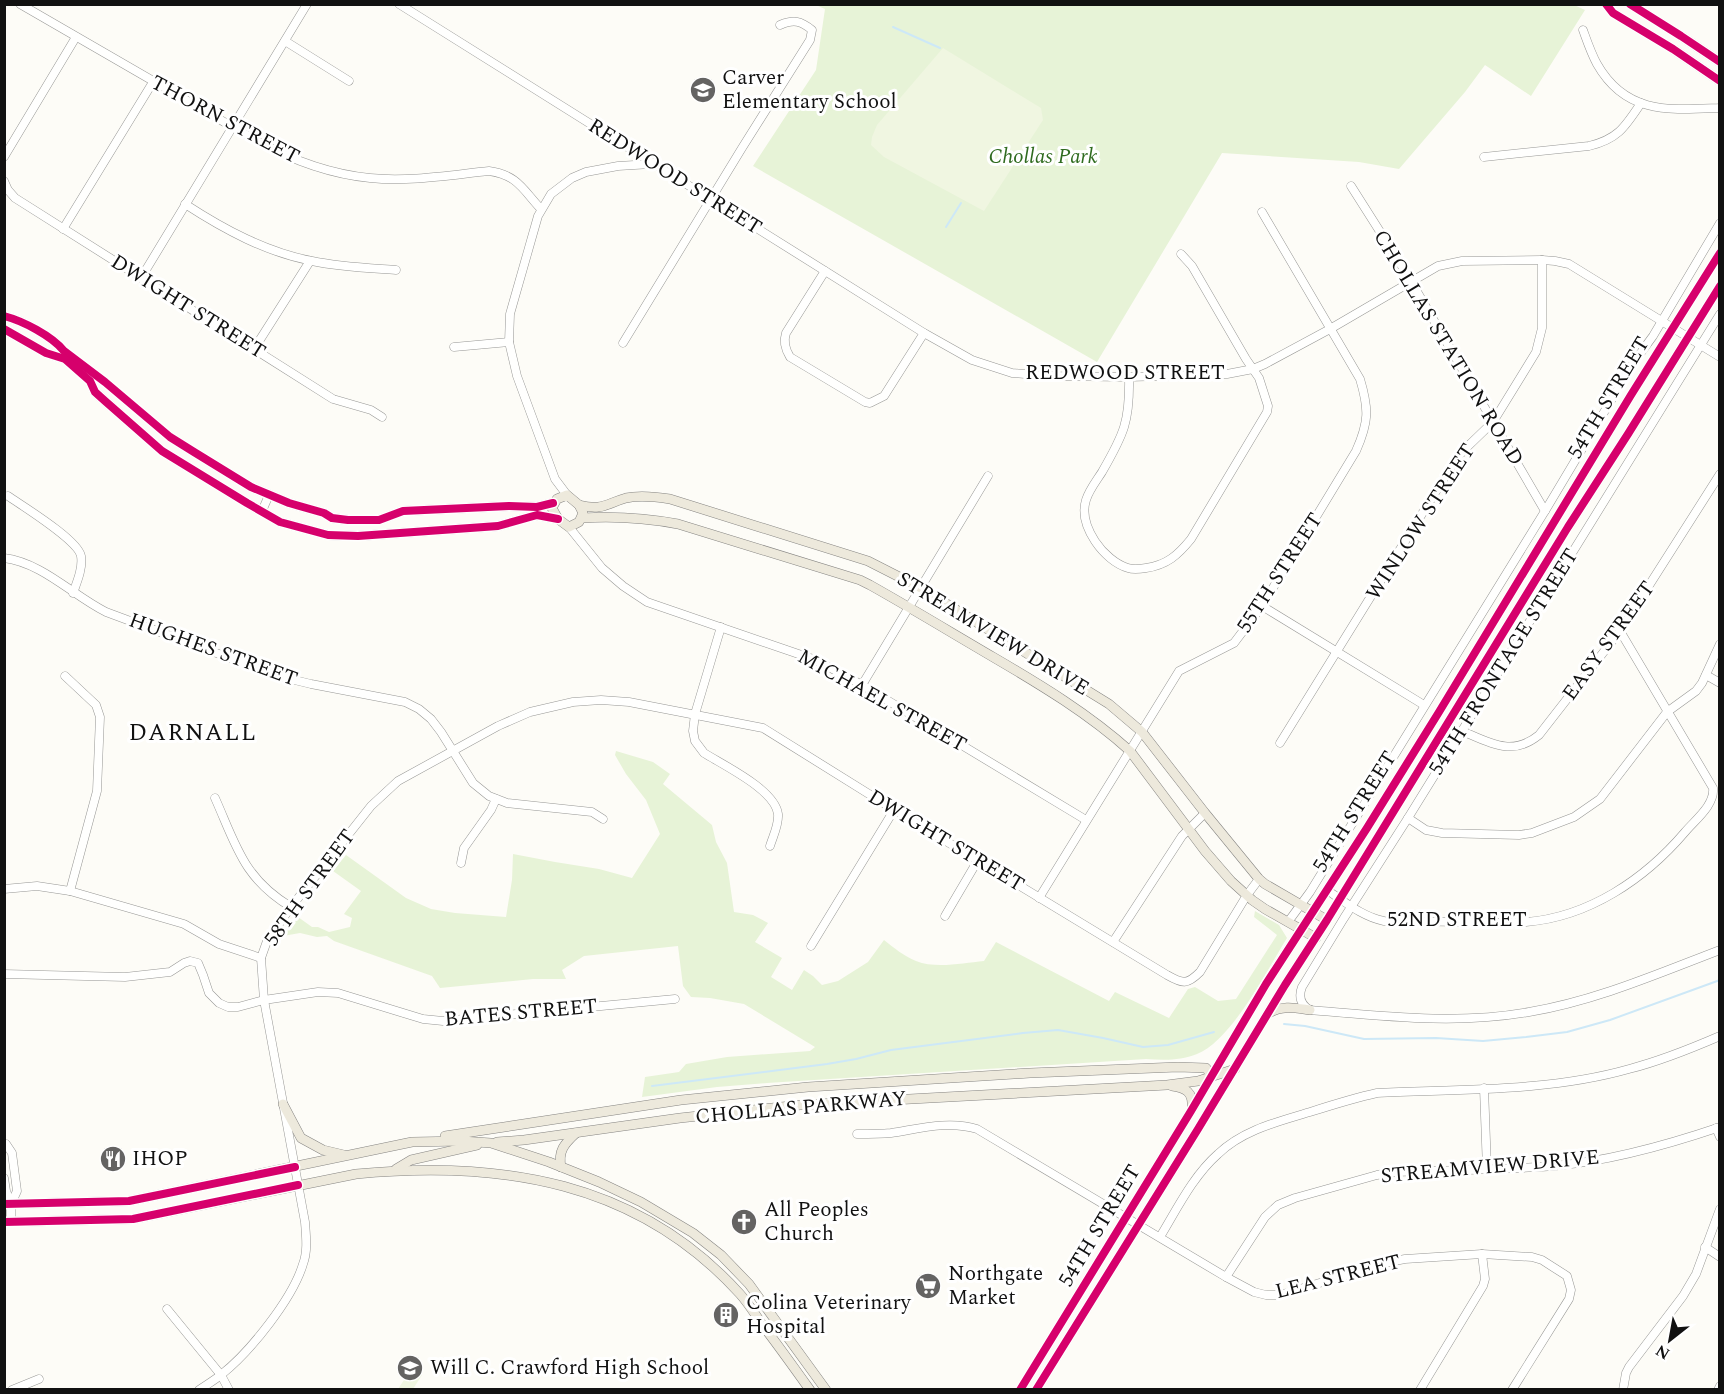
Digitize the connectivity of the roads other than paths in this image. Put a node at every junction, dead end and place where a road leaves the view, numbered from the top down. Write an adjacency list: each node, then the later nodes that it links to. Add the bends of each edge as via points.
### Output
1 (20, 4): 8 (street, THORN STREET)
2 (307, 4): 9 (street)
3 (399, 4): 19 (street, REDWOOD STREET)
4 (1606, 4): 12 (main road, via 1613,13)
5 (1630, 4): 10 (main road)
6 (780, 25): 22 (street, via 801,21 812,30 810,40)
7 (1582, 30): 14 (street, via 1605,76)
8 (76, 37): 13 (street, THORN STREET); 18 (street)
9 (285, 41): 11 (street); 16 (street)
10 (1719, 62)
11 (349, 81)
12 (1719, 81)
13 (153, 82): 16 (street, THORN STREET); 27 (street)
14 (1641, 103): 15 (street, via 1672,110); 17 (street, via 1623,130 1600,143)
15 (1719, 108)
16 (233, 127): 23 (street); 24 (street, THORN STREET, via 265,146 332,172 407,178 496,172 521,184)
17 (1484, 156)
18 (4, 157)
19 (653, 164): 22 (street, REDWOOD STREET); 24 (street, via 618,166 572,177 551,194)
20 (4, 181): 27 (street, DWIGHT STREET, via 15,198)
21 (1351, 186): 35 (street, CHOLLAS STATION ROAD)
22 (711, 200): 33 (street, REDWOOD STREET); 46 (street)
23 (185, 204): 31 (street, via 249,241); 34 (street)
24 (541, 209): 45 (street, via 510,314)
25 (1262, 212): 42 (street, 55TH STREET)
26 (1719, 223): 39 (street)
27 (63, 229): 34 (street, DWIGHT STREET)
28 (1719, 253): 40 (main road, 54TH STREET)
29 (1181, 254): 51 (street, via 1192,266)
30 (1542, 260): 35 (street, REDWOOD STREET, via 1462,261 1438,266); 39 (street, REDWOOD STREET, via 1569,264); 54 (street, WINLOW STREET, via 1542,328 1536,352)
31 (310, 261): 32 (street); 49 (street)
32 (396, 270)
33 (825, 271): 43 (street, REDWOOD STREET); 43 (street, via 786,333 784,340 790,357 870,403 884,396)
34 (141, 278): 49 (street, DWIGHT STREET)
35 (1411, 282): 42 (street, REDWOOD STREET); 54 (street, CHOLLAS STATION ROAD)
36 (1719, 286): 44 (main road, 54TH STREET)
37 (1719, 314): 47 (street, 54TH FRONTAGE STREET)
38 (4, 316): 58 (main road, via 60,345 170,437)
39 (1661, 321): 40 (street, REDWOOD STREET); 63 (street)
40 (1673, 328): 44 (street, REDWOOD STREET); 103 (main road, 54TH STREET)
41 (4, 329): 64 (main road, via 64,359 154,445)
42 (1330, 329): 51 (street, REDWOOD STREET); 72 (street, 55TH STREET, via 1360,379 1366,397 1365,432)
43 (924, 333): 52 (street, REDWOOD STREET, via 972,360 1011,373)
44 (1688, 338): 47 (street, REDWOOD STREET); 107 (main road, 54TH STREET)
45 (509, 342): 48 (street); 57 (street, via 517,376)
46 (623, 343)
47 (1700, 345): 50 (street, REDWOOD STREET); 85 (street, 54TH FRONTAGE STREET)
48 (454, 346)
49 (254, 349): 53 (street, DWIGHT STREET, via 333,399)
50 (1719, 357)
51 (1252, 369): 52 (street, REDWOOD STREET, via 1227,374); 52 (street, via 1259,378 1267,412 1180,553 1154,567 1137,569 1111,560 1098,547 1085,515 1086,500 1126,426)
52 (1129, 377)
53 (382, 417)
54 (1493, 422): 63 (street, CHOLLAS STATION ROAD); 77 (street, WINLOW STREET, via 1456,459)
55 (1719, 474): 75 (street, EASY STREET)
56 (988, 476): 70 (street)
57 (555, 479): 59 (street); 61 (street)
58 (269, 495): 61 (main road, via 348,520 379,520 403,511 537,507); 64 (street)
59 (567, 495): 61 (main road); 62 (main road)
60 (8, 496): 71 (street, via 72,541 81,555)
61 (554, 502): 65 (main road, via 553,512)
62 (579, 505): 66 (main road); 70 (main road, STREAMVIEW DRIVE, via 601,508 629,497 670,499 868,561)
63 (1545, 511): 82 (street)
64 (262, 512): 65 (main road, via 290,525 343,536 498,526 537,515)
65 (558, 519): 67 (main road)
66 (581, 519): 67 (main road); 68 (street, MICHAEL STREET); 73 (main road, STREAMVIEW DRIVE, via 652,519 678,524 860,580)
67 (570, 526): 68 (street, MICHAEL STREET)
68 (583, 542): 74 (street, MICHAEL STREET, via 602,568 637,596)
69 (4, 558): 71 (street, HUGHES STREET, via 33,567)
70 (921, 588): 73 (street); 86 (main road, STREAMVIEW DRIVE, via 1109,704)
71 (74, 593): 88 (street, HUGHES STREET, via 106,612 279,676 405,702 431,719)
72 (1262, 606): 77 (street); 86 (street, 55TH STREET, via 1234,643 1179,671)
73 (909, 607): 81 (street); 89 (main road, STREAMVIEW DRIVE, via 1090,718)
74 (721, 627): 81 (street, MICHAEL STREET, via 816,660); 84 (street)
75 (1620, 631): 83 (street); 85 (street, EASY STREET, via 1534,739 1503,747)
76 (1719, 644): 78 (street)
77 (1337, 651): 82 (street); 87 (street, WINLOW STREET)
78 (1706, 675): 80 (street); 83 (street, via 1696,691)
79 (65, 676): 104 (street, via 96,705 100,717 97,791)
80 (1719, 683)
81 (862, 685): 96 (street, MICHAEL STREET)
82 (1424, 705): 108 (street)
83 (1667, 712): 94 (street, via 1600,799 1574,817 1519,835 1442,833 1426,830); 109 (street, 52ND STREET, via 1713,788 1712,799 1664,856 1619,890 1574,911 1526,922 1384,921)
84 (695, 714): 88 (street, 58TH STREET, via 629,702 573,702 530,712); 92 (street, DWIGHT STREET, via 763,728); 98 (street, via 693,732 697,746 774,802 778,821)
85 (1462, 731): 94 (street, 54TH FRONTAGE STREET)
86 (1142, 732): 89 (street, 55TH STREET); 93 (main road, STREAMVIEW DRIVE)
87 (1280, 743)
88 (453, 750): 91 (street, HUGHES STREET, via 473,783); 110 (street, 58TH STREET, via 398,782 379,798)
89 (1130, 751): 96 (street, 55TH STREET); 97 (main road, STREAMVIEW DRIVE)
90 (215, 798): 110 (street, via 242,860 258,882)
91 (496, 799): 95 (street, HUGHES STREET, via 592,812); 100 (street, via 464,848)
92 (894, 810): 99 (street, DWIGHT STREET); 118 (street)
93 (1204, 813): 97 (street); 101 (main road, STREAMVIEW DRIVE)
94 (1408, 818): 109 (street, 54TH FRONTAGE STREET)
95 (603, 819)
96 (1086, 820): 106 (street, 55TH STREET)
97 (1188, 828): 105 (main road, STREAMVIEW DRIVE); 117 (street)
98 (770, 846)
99 (978, 860): 106 (street, DWIGHT STREET); 112 (street)
100 (461, 863)
101 (1259, 879): 105 (street); 108 (main road, STREAMVIEW DRIVE)
102 (4, 889): 104 (street, via 37,886)
103 (1327, 890): 107 (street, 52ND STREET); 111 (main road, 54TH STREET)
104 (70, 891): 120 (street, via 184,924 219,944)
105 (1247, 895): 114 (main road, STREAMVIEW DRIVE); 117 (street, DWIGHT STREET, via 1200,972 1190,981 1176,980)
106 (1039, 898): 117 (street, DWIGHT STREET)
107 (1340, 898): 109 (street, 52ND STREET); 113 (main road, 54TH STREET)
108 (1299, 905): 111 (main road, STREAMVIEW DRIVE); 114 (street)
109 (1352, 906): 124 (street, 54TH FRONTAGE STREET, via 1302,987 1302,1002)
110 (291, 907): 120 (street, 58TH STREET, via 267,941)
111 (1312, 912): 113 (main road, STREAMVIEW DRIVE); 115 (main road, 54TH STREET)
112 (945, 916)
113 (1327, 920): 116 (main road, 54TH STREET)
114 (1288, 922): 115 (main road, STREAMVIEW DRIVE)
115 (1301, 929): 116 (main road, STREAMVIEW DRIVE); 128 (main road, 54TH STREET)
116 (1316, 938): 125 (main road, 54TH STREET)
117 (1113, 942)
118 (810, 946)
119 (1719, 950): 124 (street, via 1594,997 1529,1012 1459,1019)
120 (261, 958): 122 (street, 58TH STREET)
121 (4, 974): 122 (street, BATES STREET, via 125,977 170,972 190,961 198,963 212,997 223,1005 238,1007)
122 (264, 999): 123 (street, BATES STREET, via 338,993 423,1019 443,1021); 131 (street, 58TH STREET)
123 (675, 999)
124 (1310, 1010): 125 (main road, via 1284,1006)
125 (1269, 1013): 127 (main road, 54TH STREET)
126 (1719, 1036): 130 (street, via 1620,1071 1554,1084)
127 (1235, 1069): 128 (main road, CHOLLAS PARKWAY); 151 (main road, 54TH STREET)
128 (1212, 1076): 129 (main road, CHOLLAS PARKWAY); 132 (main road, 54TH STREET); 137 (main road, CHOLLAS PARKWAY, via 1206,1068 1178,1067 808,1087 681,1100)
129 (1167, 1085): 132 (main road, via 1190,1094); 134 (main road, CHOLLAS PARKWAY, via 800,1106)
130 (1484, 1088): 143 (street); 152 (street, via 1377,1093 1253,1130 1232,1141 1201,1172)
131 (283, 1104): 140 (main road, via 301,1138 323,1150); 141 (street, 58TH STREET)
132 (1191, 1111): 149 (main road, 54TH STREET)
133 (1718, 1127): 136 (street); 143 (street, STREAMVIEW DRIVE, via 1639,1151 1597,1159 1555,1166)
134 (576, 1133): 138 (main road, CHOLLAS PARKWAY); 142 (main road, via 562,1148)
135 (857, 1134): 149 (street, LEA STREET, via 967,1126)
136 (1719, 1137)
137 (412, 1142): 138 (main road); 140 (main road)
138 (491, 1143): 142 (main road); 144 (main road, CHOLLAS PARKWAY, via 411,1160)
139 (4, 1148): 147 (street, via 6,1144 12,1153 17,1191)
140 (350, 1156): 141 (main road)
141 (295, 1167): 146 (street, 58TH STREET); 147 (main road, via 129,1201)
142 (561, 1167): 165 (main road, via 641,1202 721,1255 748,1284)
143 (1487, 1168): 156 (street, STREAMVIEW DRIVE, via 1393,1172 1289,1200 1265,1217)
144 (394, 1170): 146 (main road); 164 (main road, via 529,1178 607,1199 633,1212 687,1247 741,1295)
145 (4, 1178): 147 (street)
146 (298, 1185): 150 (main road, via 133,1219); 158 (street, 58TH STREET, via 306,1255 295,1285 262,1332)
147 (8, 1204): 150 (street)
148 (1719, 1209): 153 (street)
149 (1126, 1218): 151 (street, LEA STREET); 160 (main road, 54TH STREET)
150 (9, 1222)
151 (1138, 1225): 152 (street, LEA STREET); 166 (main road, 54TH STREET)
152 (1160, 1237): 156 (street, LEA STREET)
153 (1705, 1247): 155 (street); 169 (street, via 1683,1296 1629,1367)
154 (1482, 1254): 156 (street, LEA STREET, via 1389,1262 1280,1295 1254,1292); 167 (street, via 1483,1286); 168 (street, LEA STREET, via 1542,1260 1569,1281 1569,1299)
155 (1719, 1257)
156 (1226, 1277)
157 (167, 1309): 158 (street)
158 (221, 1375): 162 (street, 58TH STREET); 163 (street)
159 (39, 1379): 161 (street)
160 (1023, 1387)
161 (12, 1389)
162 (199, 1389)
163 (229, 1389)
164 (810, 1389)
165 (826, 1389)
166 (1036, 1389)
167 (1420, 1389)
168 (1512, 1389)
169 (1623, 1389)

